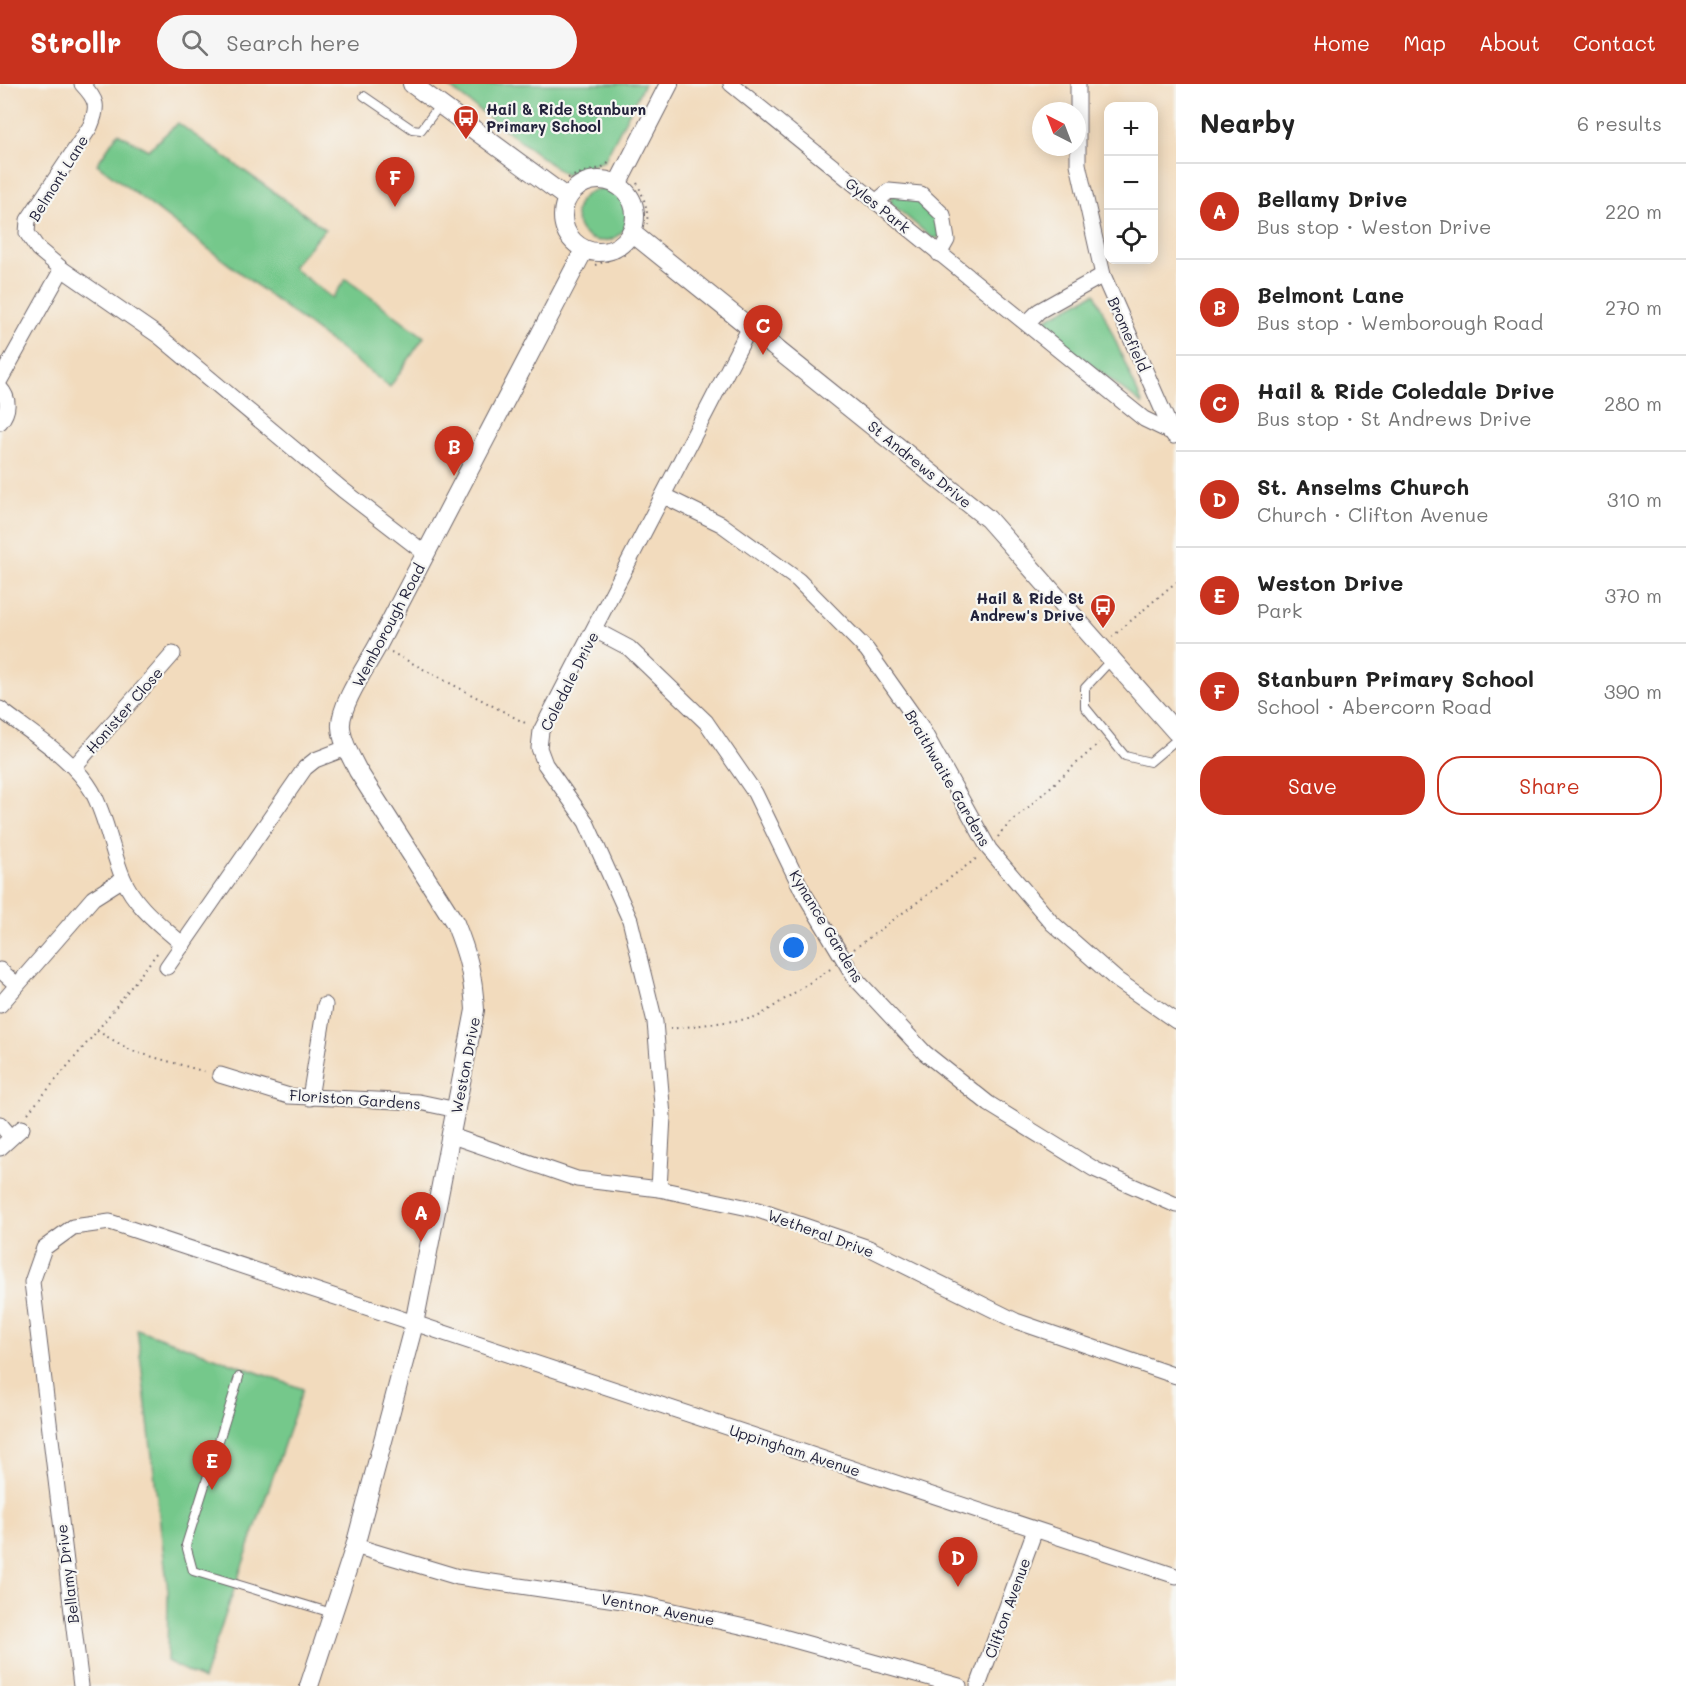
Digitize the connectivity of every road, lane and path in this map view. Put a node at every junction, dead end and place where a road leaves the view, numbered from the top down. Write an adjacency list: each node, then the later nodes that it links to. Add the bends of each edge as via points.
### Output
1 (82, 84): 20 (street, Belmont Lane, via 93,96 97,111 28,220 27,233 38,249)
2 (412, 84): 7 (street)
3 (669, 84): 11 (street)
4 (731, 84): 13 (street, Gyles Park)
5 (1078, 84): 21 (street, Bromefield, via 1078,164)
6 (363, 96): 7 (lane, via 412,129 422,130)
7 (440, 105): 12 (street)
8 (615, 156): 9 (path, via 602,168)
9 (562, 179)
10 (636, 181): 14 (path, via 648,218)
11 (617, 185): 12 (street, via 595,180 584,183); 14 (street, via 633,203 634,227)
12 (561, 202): 15 (street, via 565,231); 17 (path, via 555,218 566,248)
13 (876, 202): 18 (street, Gyles Park); 18 (street, via 890,191 921,194 943,215 947,240)
14 (639, 229): 15 (street, via 612,251); 23 (street, St Andrews Drive)
15 (584, 250): 29 (street, Wemborough Road)
16 (634, 251): 19 (path)
17 (564, 254)
18 (939, 254): 22 (street, Gyles Park)
19 (592, 267)
20 (62, 269): 24 (street); 29 (street, Belmont Lane, via 159,336)
21 (1103, 275): 22 (street, via 1039,310); 27 (street, Bromefield)
22 (1027, 323): 27 (street, Gyles Park, via 1144,419)
23 (750, 327): 28 (street, Coledale Drive); 33 (street, St Andrews Drive, via 988,519)
24 (0, 381)
25 (0, 388): 26 (street, via 8,406)
26 (0, 422)
27 (1174, 436)
28 (664, 496): 31 (street, Coledale Drive); 42 (street, Braithwaite Gardens, via 721,524 798,580 867,650 920,725)
29 (426, 554): 32 (street, Wemborough Road)
30 (1176, 582): 33 (path)
31 (595, 630): 36 (street, Coledale Drive); 46 (street, Kynance Gardens, via 629,648 706,723 756,793 802,890)
32 (378, 645): 36 (path); 40 (street, Wemborough Road, via 347,702 340,725)
33 (1106, 653): 37 (street, St Andrews Drive); 38 (lane, via 1084,688 1085,707)
34 (173, 654): 41 (street, Honister Close)
35 (0, 709): 41 (street)
36 (541, 731): 54 (street, Coledale Drive, via 539,748 545,764 586,822 630,920)
37 (1176, 732)
38 (1107, 735): 39 (lane, via 1125,756 1150,762); 42 (path, via 1002,831)
39 (1176, 740)
40 (346, 748): 44 (street, via 305,768); 57 (street, Weston Drive, via 455,923 465,948 476,1010)
41 (74, 767): 43 (street, via 92,792)
42 (989, 849): 46 (path); 52 (street, Braithwaite Gardens, via 1052,923 1117,981)
43 (123, 879): 44 (street, via 145,912); 49 (street, via 93,898)
44 (183, 945): 47 (street)
45 (154, 957): 53 (path)
46 (844, 958): 54 (path, via 756,1018); 62 (street, Kynance Gardens, via 855,978 925,1053 989,1104 1094,1169)
47 (167, 967)
48 (0, 970): 49 (street)
49 (16, 985): 50 (street)
50 (0, 1005)
51 (325, 1005): 56 (street)
52 (1176, 1021)
53 (97, 1031): 55 (path, via 132,1051); 58 (path)
54 (656, 1031): 61 (street, Coledale Drive, via 663,1116)
55 (220, 1076): 56 (street, Floriston Gardens, via 288,1096)
56 (310, 1098): 57 (street, Floriston Gardens, via 407,1101)
57 (457, 1110): 59 (street, Weston Drive)
58 (10, 1131): 60 (street)
59 (452, 1136): 61 (street, Wetheral Drive, via 577,1179); 63 (street, Weston Drive)
60 (0, 1148)
61 (659, 1189): 64 (street, Wetheral Drive, via 758,1210 869,1248 1016,1321)
62 (1176, 1205)
63 (414, 1324): 66 (street, Uppingham Avenue); 67 (street, Weston Drive); 70 (street, Bellamy Drive, via 110,1222 73,1227 44,1248 32,1282)
64 (1176, 1376)
65 (239, 1377): 69 (lane, via 186,1545 193,1571)
66 (1035, 1530): 68 (street, Uppingham Avenue); 73 (street, Clifton Avenue)
67 (355, 1546): 69 (street, Weston Drive); 72 (street, Ventnor Avenue, via 458,1577 643,1604 758,1630)
68 (1176, 1576)
69 (333, 1614): 71 (street, Weston Drive)
70 (81, 1686)
71 (309, 1686)
72 (959, 1686)
73 (978, 1686)

